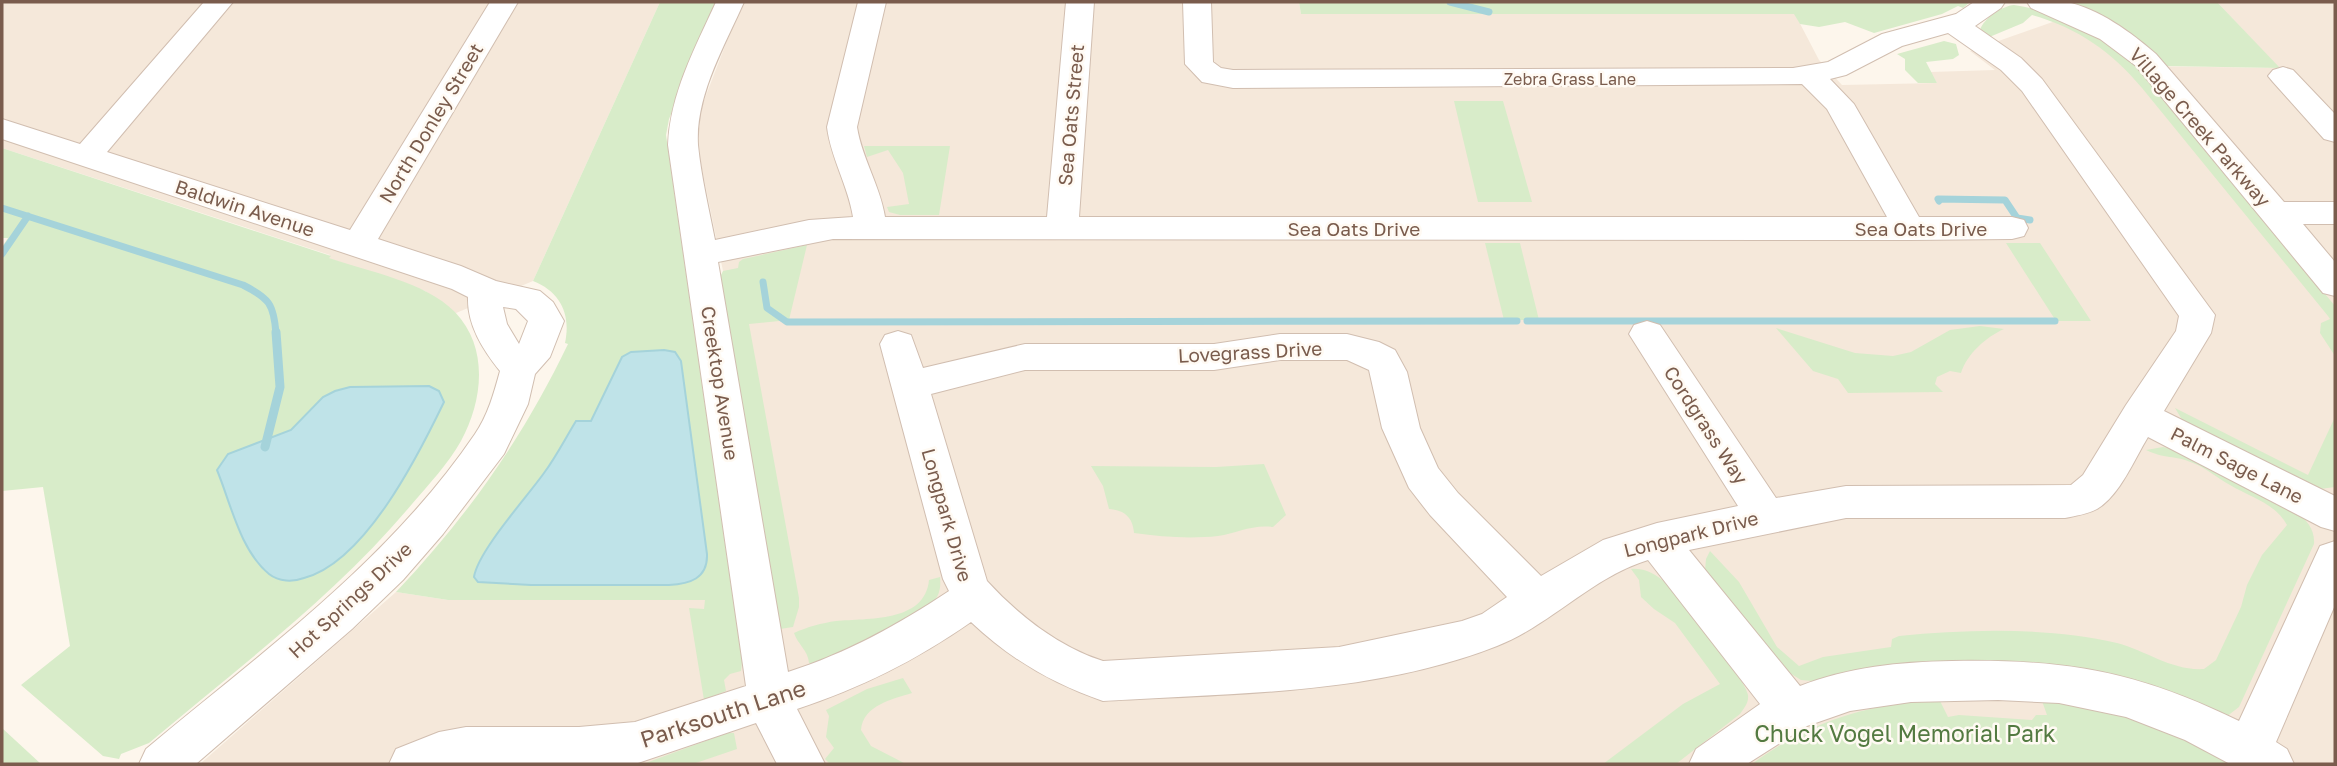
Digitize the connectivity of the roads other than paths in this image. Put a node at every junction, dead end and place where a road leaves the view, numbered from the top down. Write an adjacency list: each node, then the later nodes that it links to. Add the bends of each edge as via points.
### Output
1 (219, 2): 14 (street)
2 (505, 2): 21 (street, North Donley Street)
3 (730, 2): 22 (street, Creektop Avenue, via 683,123)
4 (872, 2): 17 (street, via 842,121 844,143 865,192)
5 (1080, 2): 19 (street, Sea Oats Street)
6 (1197, 2): 10 (street, Zebra Grass Lane, via 1199,64 1212,76 1228,79)
7 (1992, 2): 9 (street, Zebra Grass Lane)
8 (2040, 2): 16 (street, Village Creek Parkway, via 2094,23 2135,50)
9 (1953, 24): 10 (street, Zebra Grass Lane, via 1892,40 1853,62); 29 (street, Longpark Drive, via 2029,81 2196,313 2193,332)
10 (1810, 75): 20 (street, via 1839,104)
11 (2283, 76): 13 (street)
12 (2, 129): 14 (street, Baldwin Avenue)
13 (2335, 132)
14 (86, 157): 21 (street, Baldwin Avenue)
15 (2335, 212): 16 (street)
16 (2276, 213): 23 (street, Village Creek Parkway)
17 (871, 228): 19 (street, Sea Oats Drive); 22 (street, Sea Oats Drive, via 809,230)
18 (2012, 228): 20 (street, Sea Oats Drive)
19 (1062, 229): 20 (street, Sea Oats Drive)
20 (1910, 229)
21 (358, 244): 24 (street, Baldwin Avenue)
22 (700, 255): 36 (street, Creektop Avenue)
23 (2335, 284)
24 (486, 291): 27 (street, via 484,309 499,346); 27 (street, Hot Springs Drive, via 533,302 546,321 532,357)
25 (1647, 334): 31 (street, Cordgrass Way)
26 (898, 344): 28 (street, Longpark Drive)
27 (519, 368): 40 (street, Hot Springs Drive, via 490,443 416,537 337,616)
28 (910, 385): 34 (street, Longpark Drive, via 961,570); 35 (street, Lovegrass Drive, via 1025,357 1214,357 1280,347 1366,351 1382,360 1390,372 1401,428 1423,477)
29 (2139, 415): 30 (street, Palm Sage Lane); 31 (street, Longpark Drive, via 2097,486 2077,500 1839,502)
30 (2335, 515)
31 (1766, 516): 32 (street, Longpark Drive)
32 (1657, 541): 35 (street, Longpark Drive, via 1605,557); 37 (street)
33 (2335, 558): 39 (street)
34 (973, 598): 35 (street, Longpark Drive, via 1007,628 1072,670 1114,682 1351,666 1473,637); 36 (street, Parksouth Lane, via 889,652)
35 (1537, 600)
36 (771, 698): 38 (street, Parksouth Lane); 42 (street, Creektop Avenue, via 783,735)
37 (1792, 710): 39 (street, via 1844,693 1906,682 2044,682 2090,688 2142,703); 43 (street)
38 (603, 756): 41 (street, Parksouth Lane, via 464,748)
39 (2260, 758)
40 (162, 764)
41 (412, 764)
42 (802, 764)
43 (1712, 764)

